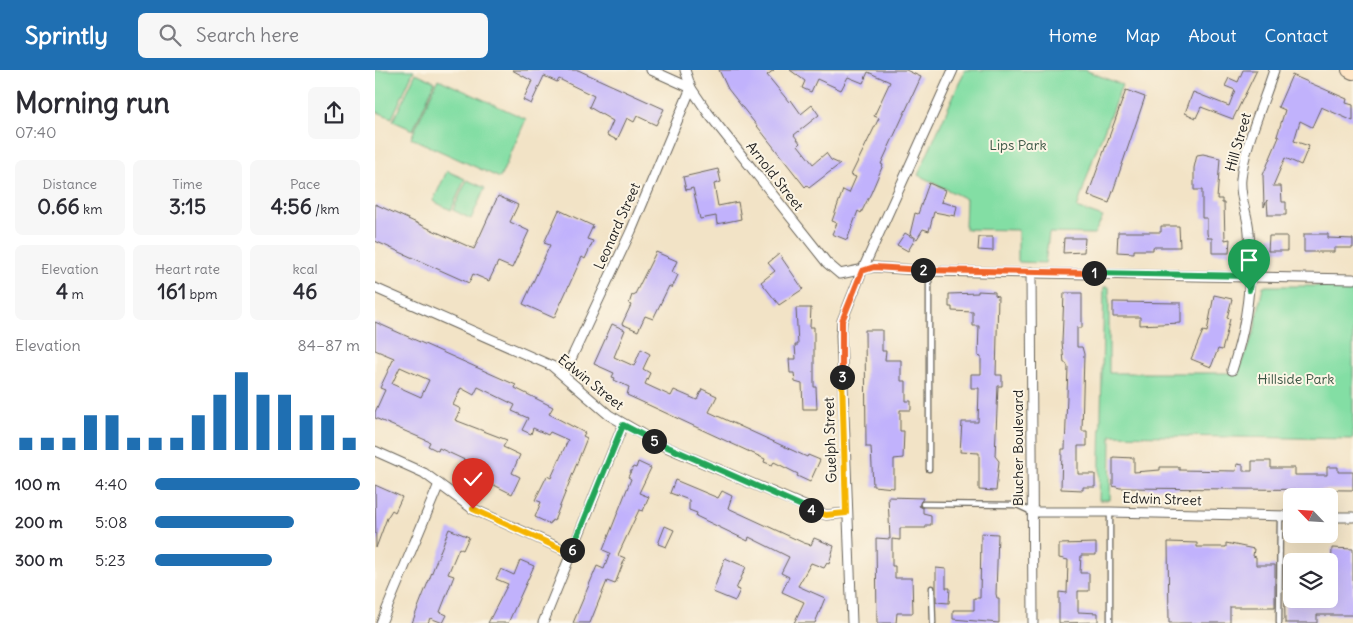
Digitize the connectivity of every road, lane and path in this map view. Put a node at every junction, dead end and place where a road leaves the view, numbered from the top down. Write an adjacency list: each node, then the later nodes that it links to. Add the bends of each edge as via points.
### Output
1 (651, 70): 7 (street)
2 (685, 70): 7 (street, Arnold Street)
3 (953, 70): 8 (street, Guelph Street)
4 (1274, 70): 11 (street, Hill Street, via 1244,161 1241,182 1249,228)
5 (1349, 70): 6 (main road)
6 (1353, 72)
7 (691, 88): 8 (street, Arnold Street, via 827,263 840,274); 15 (street, Leonard Street, via 631,230)
8 (862, 271): 9 (street, Arnold Street, via 874,267); 23 (street, Guelph Street, via 842,321 841,335)
9 (929, 271): 10 (street, Arnold Street); 18 (lane)
10 (1031, 272): 11 (street, Arnold Street); 21 (street, Blucher Boulevard)
11 (1251, 276): 12 (street, Arnold Street); 14 (street, Hill Street, via 1244,333)
12 (1353, 279)
13 (375, 288): 15 (street, Edwin Street, via 541,360)
14 (1232, 370)
15 (564, 374): 16 (street, Edwin Street)
16 (623, 425): 23 (street, Edwin Street, via 790,502 826,515); 27 (street)
17 (375, 451): 19 (street, via 424,473)
18 (929, 469)
19 (439, 484): 27 (street, via 473,509); 29 (street)
20 (923, 504): 21 (lane, via 1017,505)
21 (1032, 512): 22 (street, Edwin Street); 33 (street, Blucher Boulevard)
22 (1110, 512): 24 (street, Edwin Street); 34 (lane)
23 (846, 513): 31 (street, Guelph Street)
24 (1280, 516): 35 (lane)
25 (1338, 517): 26 (street)
26 (1353, 517)
27 (571, 553): 30 (street)
28 (932, 588): 32 (lane)
29 (381, 623)
30 (543, 623)
31 (852, 623)
32 (933, 623)
33 (1033, 623)
34 (1110, 623)
35 (1279, 623)

